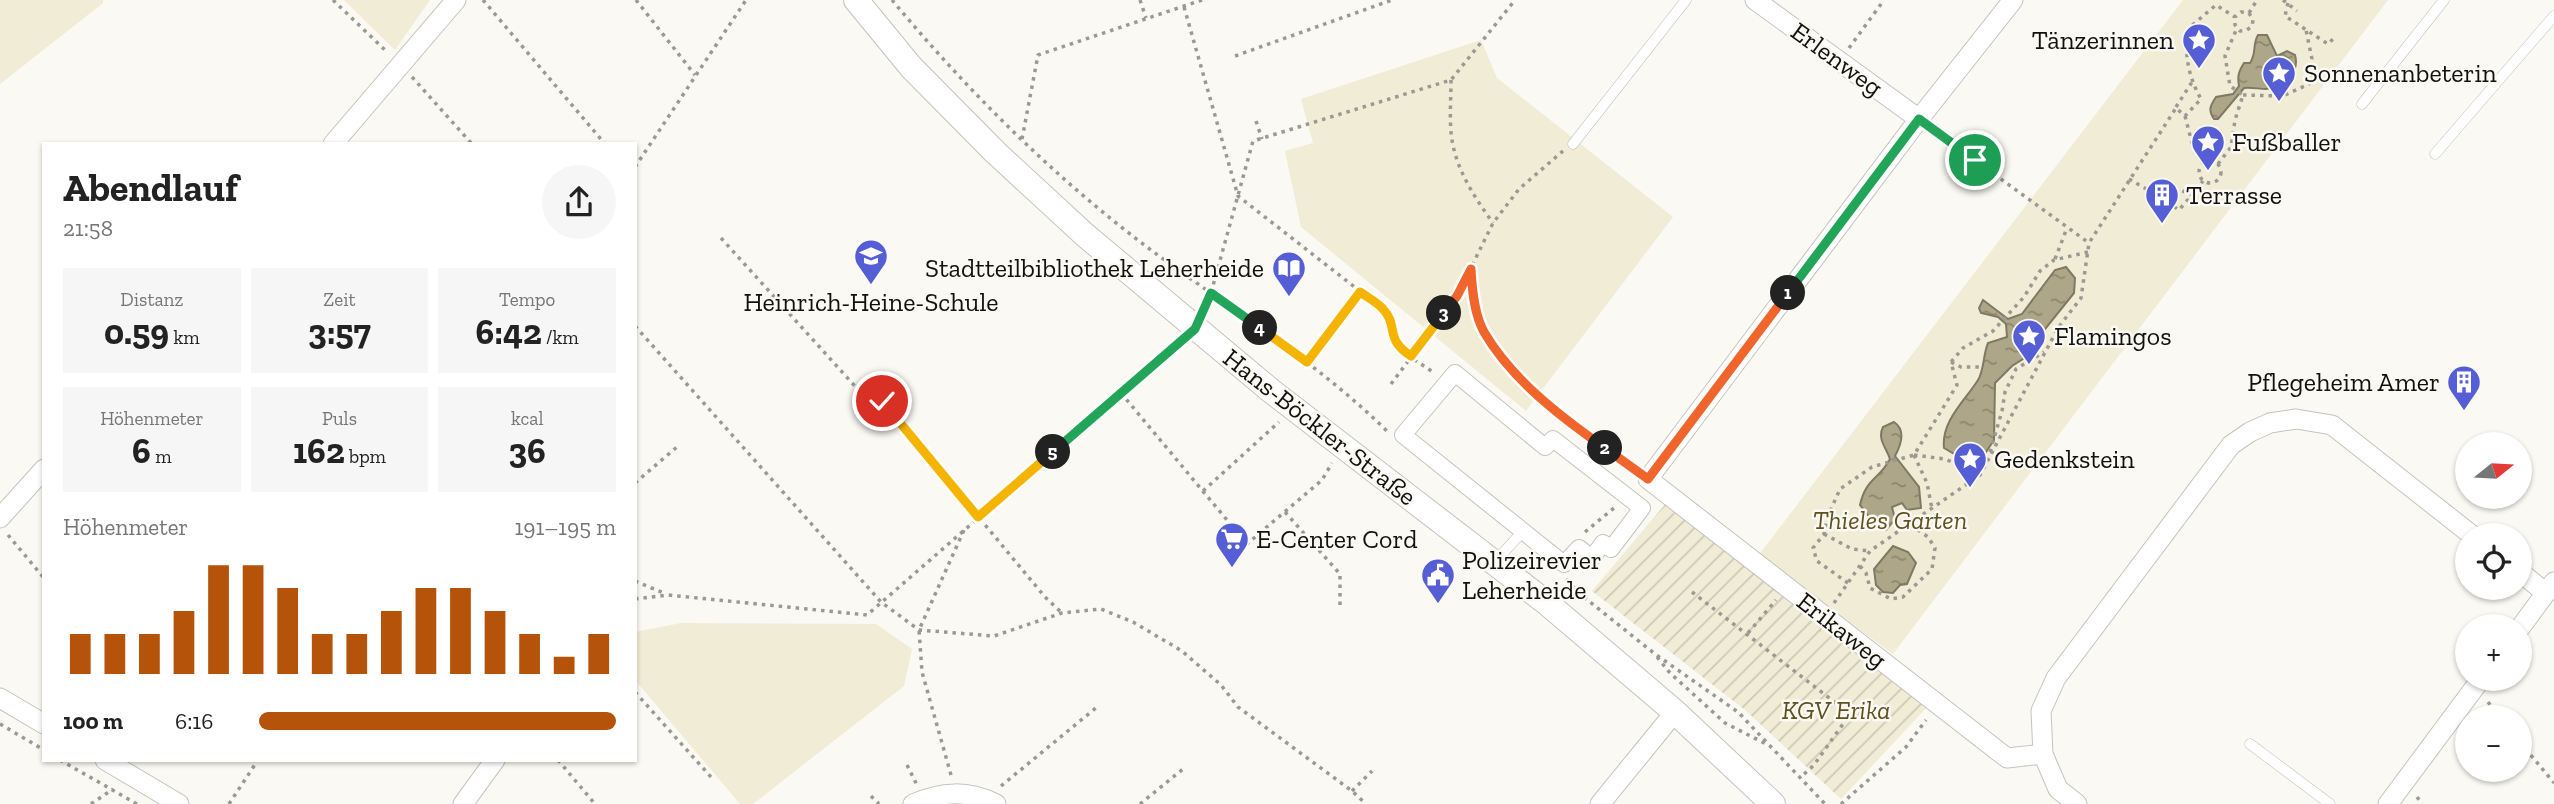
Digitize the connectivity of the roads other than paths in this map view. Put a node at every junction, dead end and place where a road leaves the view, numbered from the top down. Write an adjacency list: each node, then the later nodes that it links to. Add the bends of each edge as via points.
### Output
1 (456, 0): 10 (street)
2 (856, 0): 17 (street, Hans-Böckler-Straße, via 911,67 1085,235 1195,329)
3 (1686, 0): 11 (lane)
4 (1755, 0): 9 (street, Erlenweg)
5 (2013, 0): 9 (street)
6 (2444, 0): 8 (lane)
7 (2554, 16): 12 (lane)
8 (2362, 104)
9 (1919, 119): 26 (street, Erikaweg, via 1648,479 2007,758)
10 (335, 142)
11 (1573, 144)
12 (2435, 154)
13 (42, 471): 14 (street)
14 (0, 518)
15 (2456, 523): 26 (street, via 2332,425 2296,419 2250,432 2231,445 2056,678 2042,710)
16 (1523, 531): 16 (street, via 1403,435 1455,373 1545,447 1553,439 1642,508 1611,549 1604,543 1592,558 1578,548 1564,564); 17 (lane)
17 (1494, 564): 23 (street, Hans-Böckler-Straße)
18 (2532, 578): 19 (street)
19 (2550, 588): 20 (street)
20 (2530, 614)
21 (2473, 691): 37 (street)
22 (0, 698): 24 (street)
23 (1675, 712): 33 (street); 34 (street, Hans-Böckler-Straße)
24 (42, 723)
25 (2250, 744): 36 (lane)
26 (2043, 754): 35 (street, via 2058,789)
27 (108, 762): 30 (street)
28 (494, 762): 31 (street)
29 (991, 801): 32 (street, via 956,793)
30 (179, 804)
31 (463, 804)
32 (913, 804)
33 (1600, 804)
34 (1773, 804)
35 (2077, 804)
36 (2330, 804)
37 (2388, 804)

